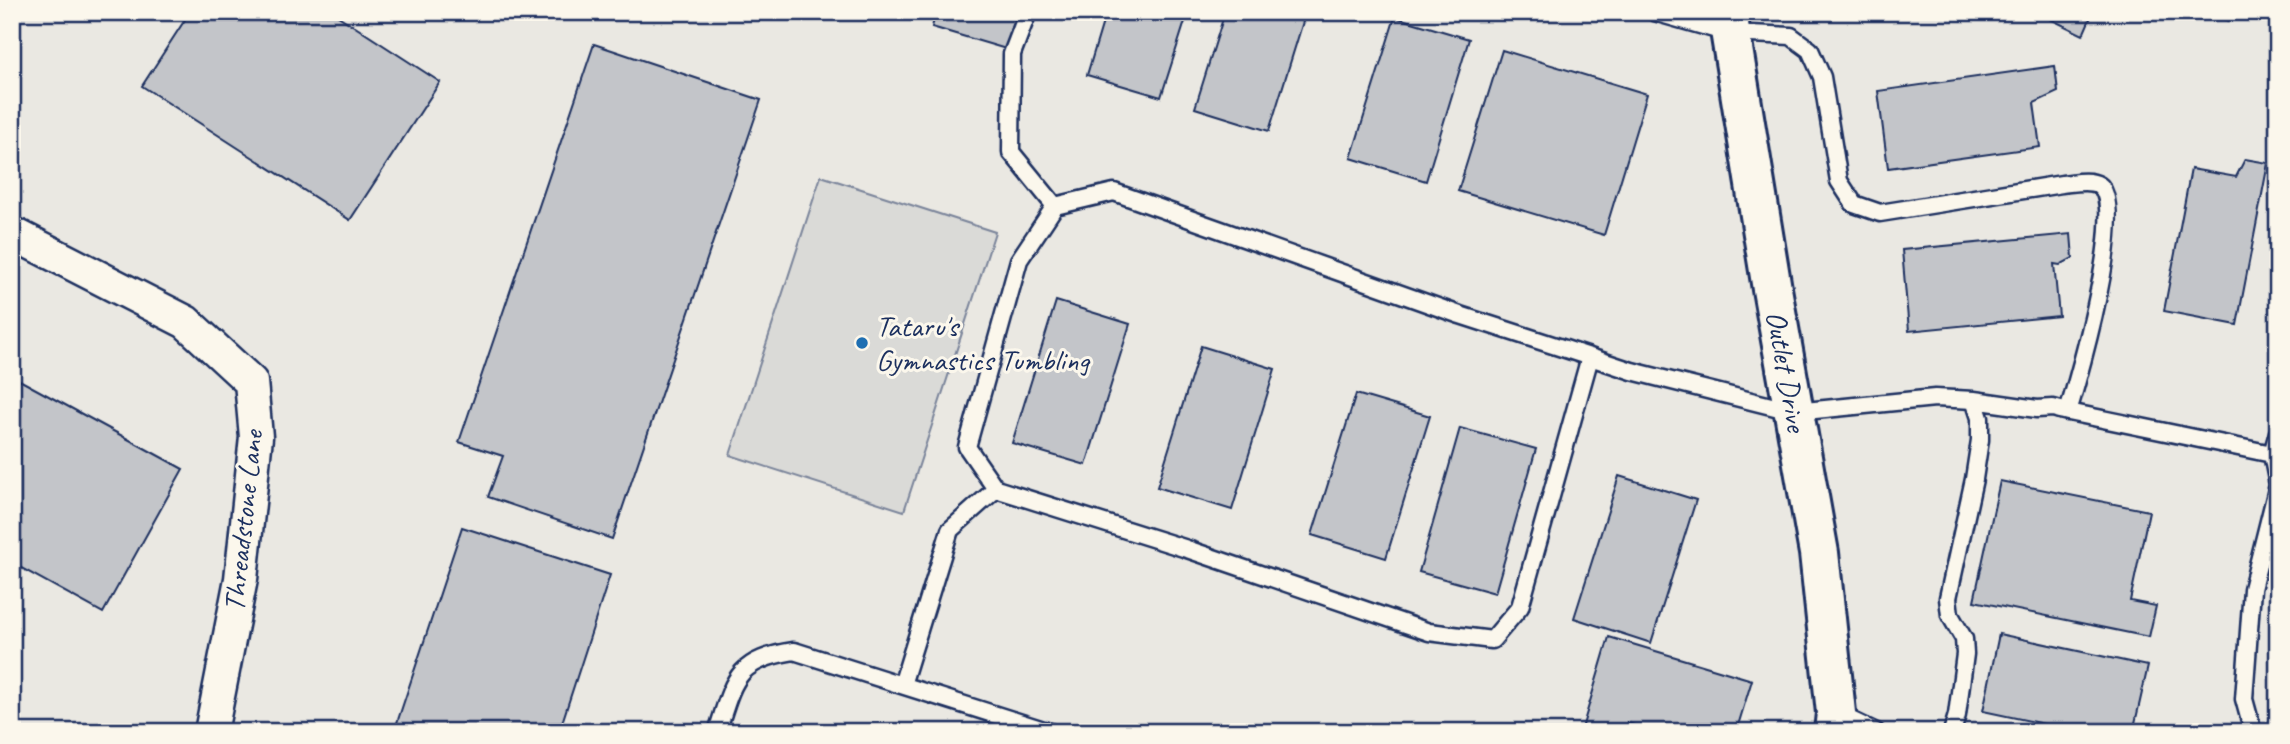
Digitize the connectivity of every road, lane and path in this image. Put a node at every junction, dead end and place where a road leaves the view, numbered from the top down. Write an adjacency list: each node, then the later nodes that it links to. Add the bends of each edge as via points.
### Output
1 (1028, 12): 4 (lane, via 1012,54 1011,152)
2 (1654, 12): 3 (lane)
3 (1728, 23): 8 (street, Outlet Drive); 9 (lane, via 1791,36 1810,50 1822,77 1839,181 1854,204 1880,214 2084,182 2099,185 2107,194 2110,226 2090,335)
4 (1055, 206): 6 (lane, via 1114,192); 12 (lane, via 1019,260 967,447)
5 (12, 233): 15 (street, Threadstone Lane, via 186,322 251,382 256,437 241,579)
6 (1590, 357): 8 (lane); 12 (lane, via 1520,607 1492,640 1429,632)
7 (1974, 400): 8 (lane, via 1935,398); 9 (lane); 19 (lane, via 1980,440 1948,598 1965,654)
8 (1795, 412): 14 (street, Outlet Drive, via 1819,553)
9 (2068, 412): 11 (lane)
10 (2278, 433): 11 (lane)
11 (2272, 454): 20 (lane, via 2277,485 2252,589 2244,699)
12 (996, 489): 13 (lane, via 950,530)
13 (902, 685): 16 (lane, via 794,651 768,655 747,666 731,689); 17 (lane)
14 (1835, 722): 18 (lane)
15 (211, 732)
16 (717, 732)
17 (1050, 732)
18 (1876, 732)
19 (1952, 732)
20 (2253, 732)

